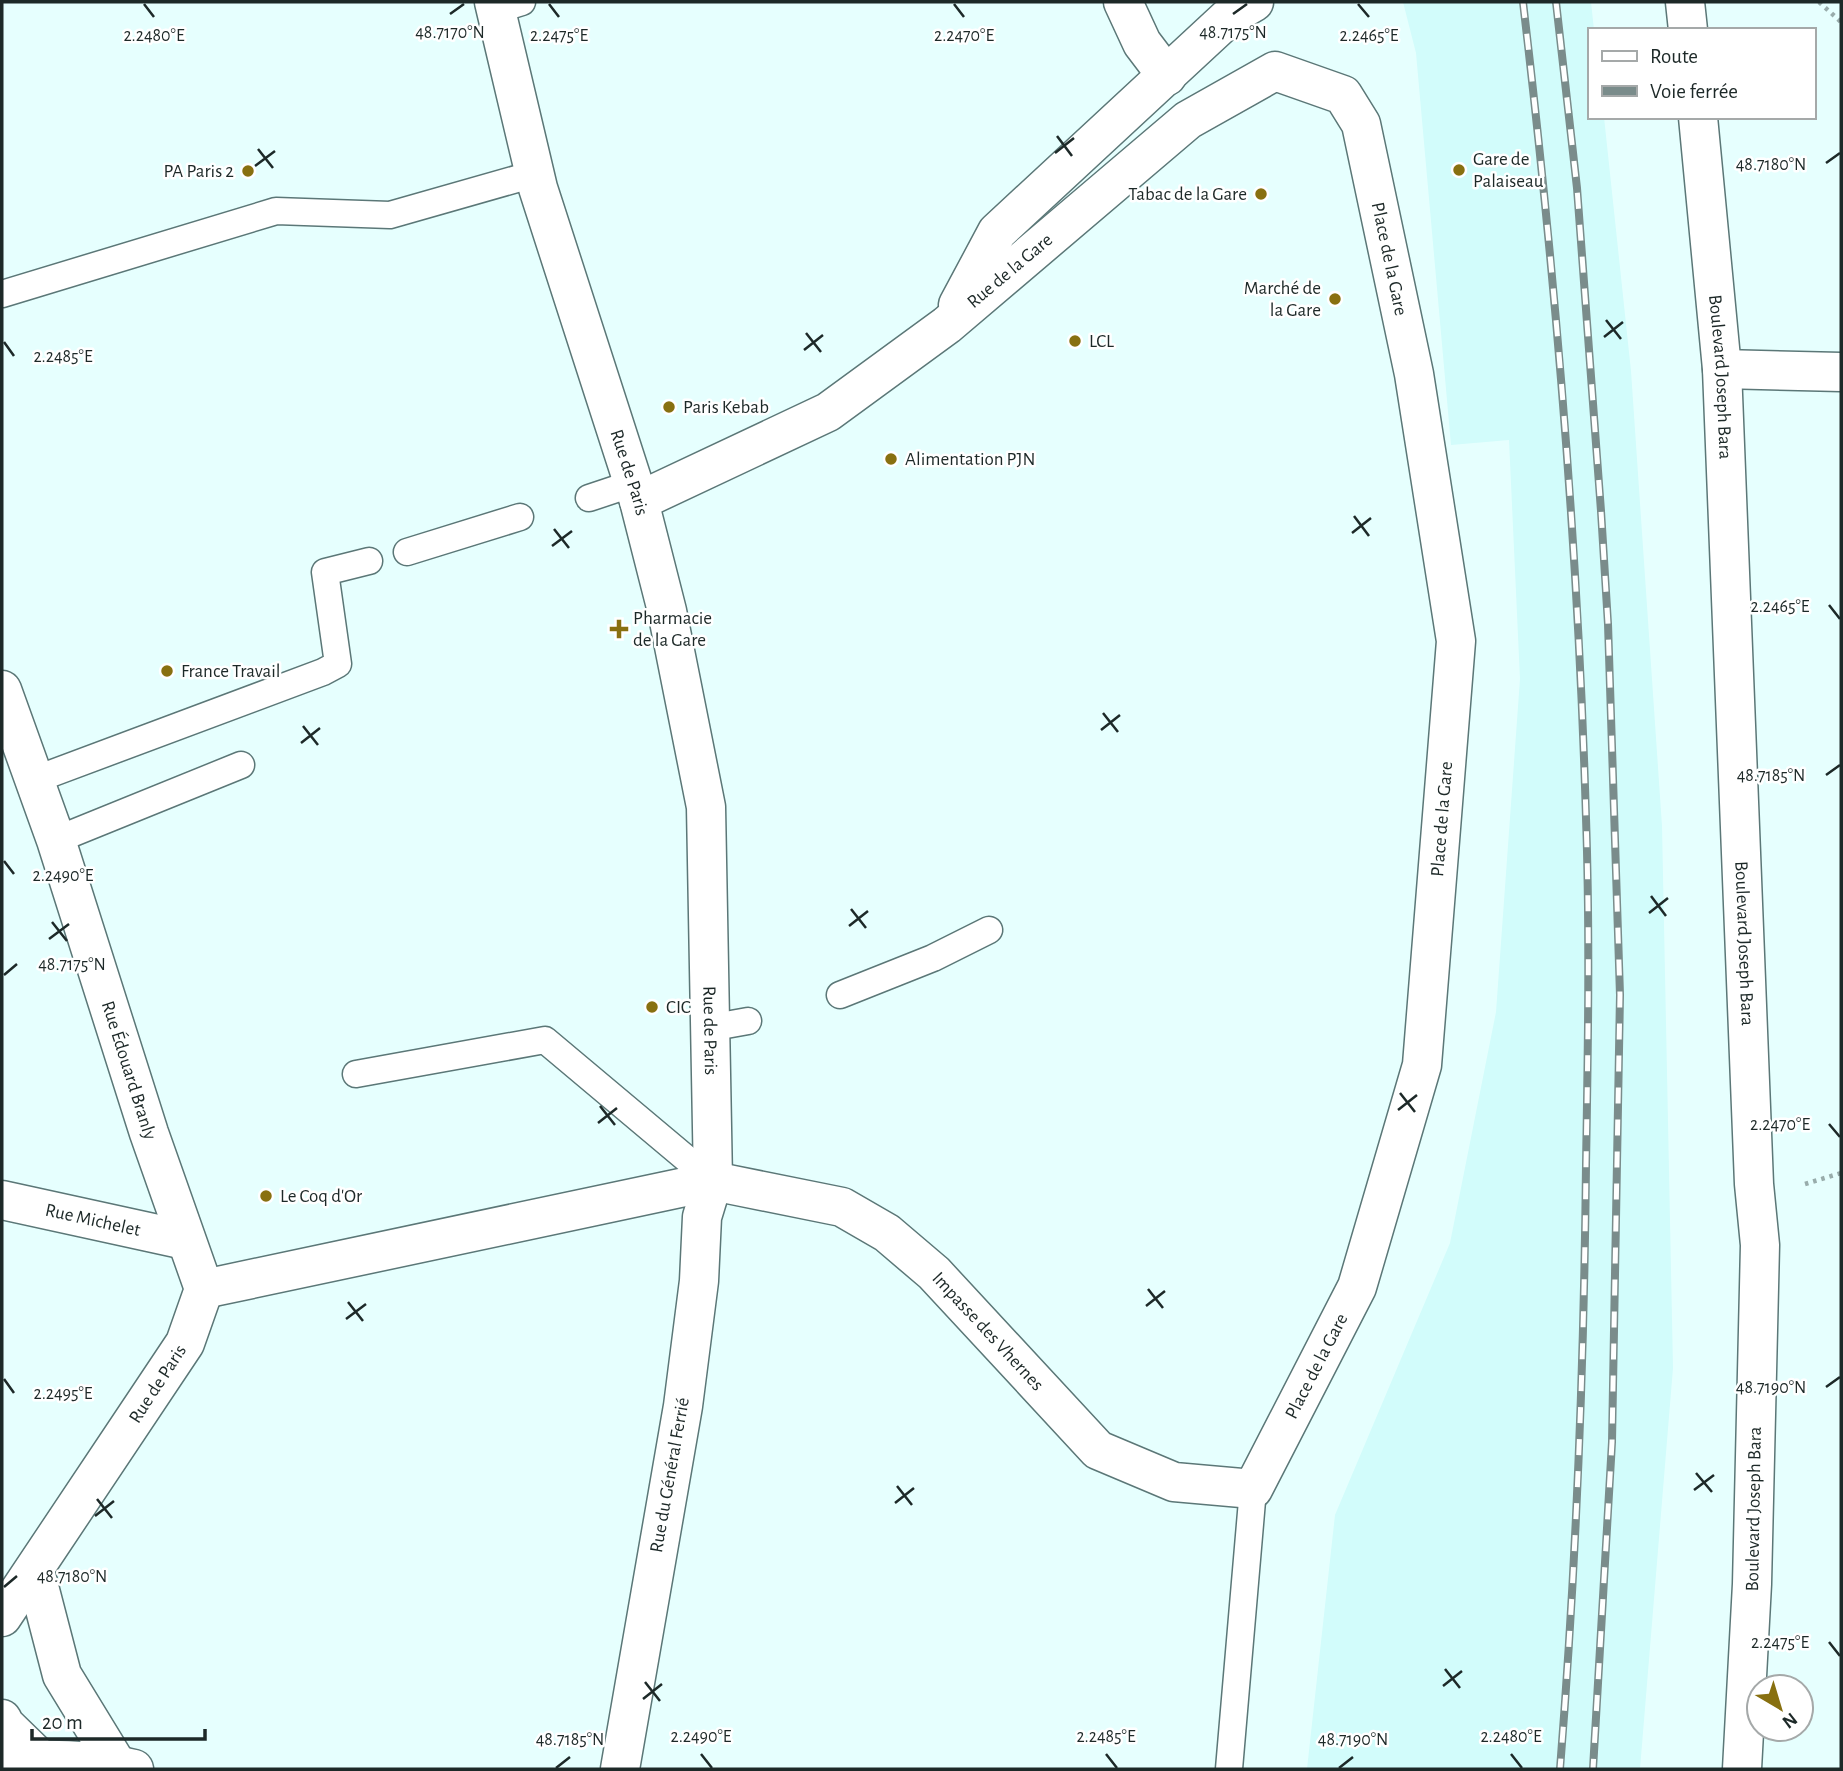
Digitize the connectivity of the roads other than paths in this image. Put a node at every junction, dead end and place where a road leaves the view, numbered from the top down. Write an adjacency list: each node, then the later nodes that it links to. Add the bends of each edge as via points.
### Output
1 (1123, 2): 6 (street, via 1142,43)
2 (1254, 2): 6 (street, via 1230,16)
3 (1685, 2): 5 (street)
4 (504, 5): 9 (street, Rue de Paris)
5 (1688, 28)
6 (1167, 76): 11 (street, via 997,232)
7 (1698, 119): 12 (street, Boulevard Joseph Bara)
8 (1361, 124): 11 (street, Rue de la Gare, via 1343,95 1275,71 1188,120); 32 (street, Place de la Gare, via 1414,374 1455,654 1422,1065 1357,1287)
9 (534, 174): 10 (lane, via 390,215 276,211); 14 (street, Rue de Paris)
10 (2, 294)
11 (947, 325): 14 (street, Rue de la Gare, via 828,412)
12 (1722, 369): 13 (street); 40 (street, Boulevard Joseph Bara, via 1760,1245 1752,1584)
13 (1841, 372)
14 (636, 492): 15 (lane); 26 (street, Rue de Paris, via 667,611 706,807)
15 (589, 498)
16 (520, 517): 17 (lane)
17 (407, 552)
18 (369, 561): 21 (lane, via 325,572 338,664)
19 (2, 690): 21 (street, Rue Édouard Branly)
20 (241, 765): 22 (lane)
21 (34, 780): 22 (street, Rue Édouard Branly)
22 (56, 840): 30 (street, Rue Édouard Branly)
23 (989, 930): 24 (lane)
24 (840, 995)
25 (748, 1021): 26 (lane)
26 (709, 1028): 28 (street, Rue de Paris)
27 (356, 1074): 28 (lane, via 545,1040)
28 (713, 1181): 31 (street); 32 (street, Impasse des Vhernes, via 842,1207 887,1233 934,1273 1098,1450 1174,1482); 38 (street, Rue du Général Ferrié, via 702,1217 683,1406)
29 (2, 1200): 30 (street, Rue Michelet)
30 (185, 1240): 31 (street, Rue Édouard Branly)
31 (204, 1289): 33 (street, Rue de Paris, via 186,1343)
32 (1254, 1489): 39 (lane)
33 (35, 1571): 34 (street, Rue de Paris); 37 (street)
34 (2, 1617)
35 (2, 1719): 37 (street, via 5,1725)
36 (2, 1761): 37 (street)
37 (91, 1765)
38 (620, 1769)
39 (1229, 1769)
40 (1742, 1769)

